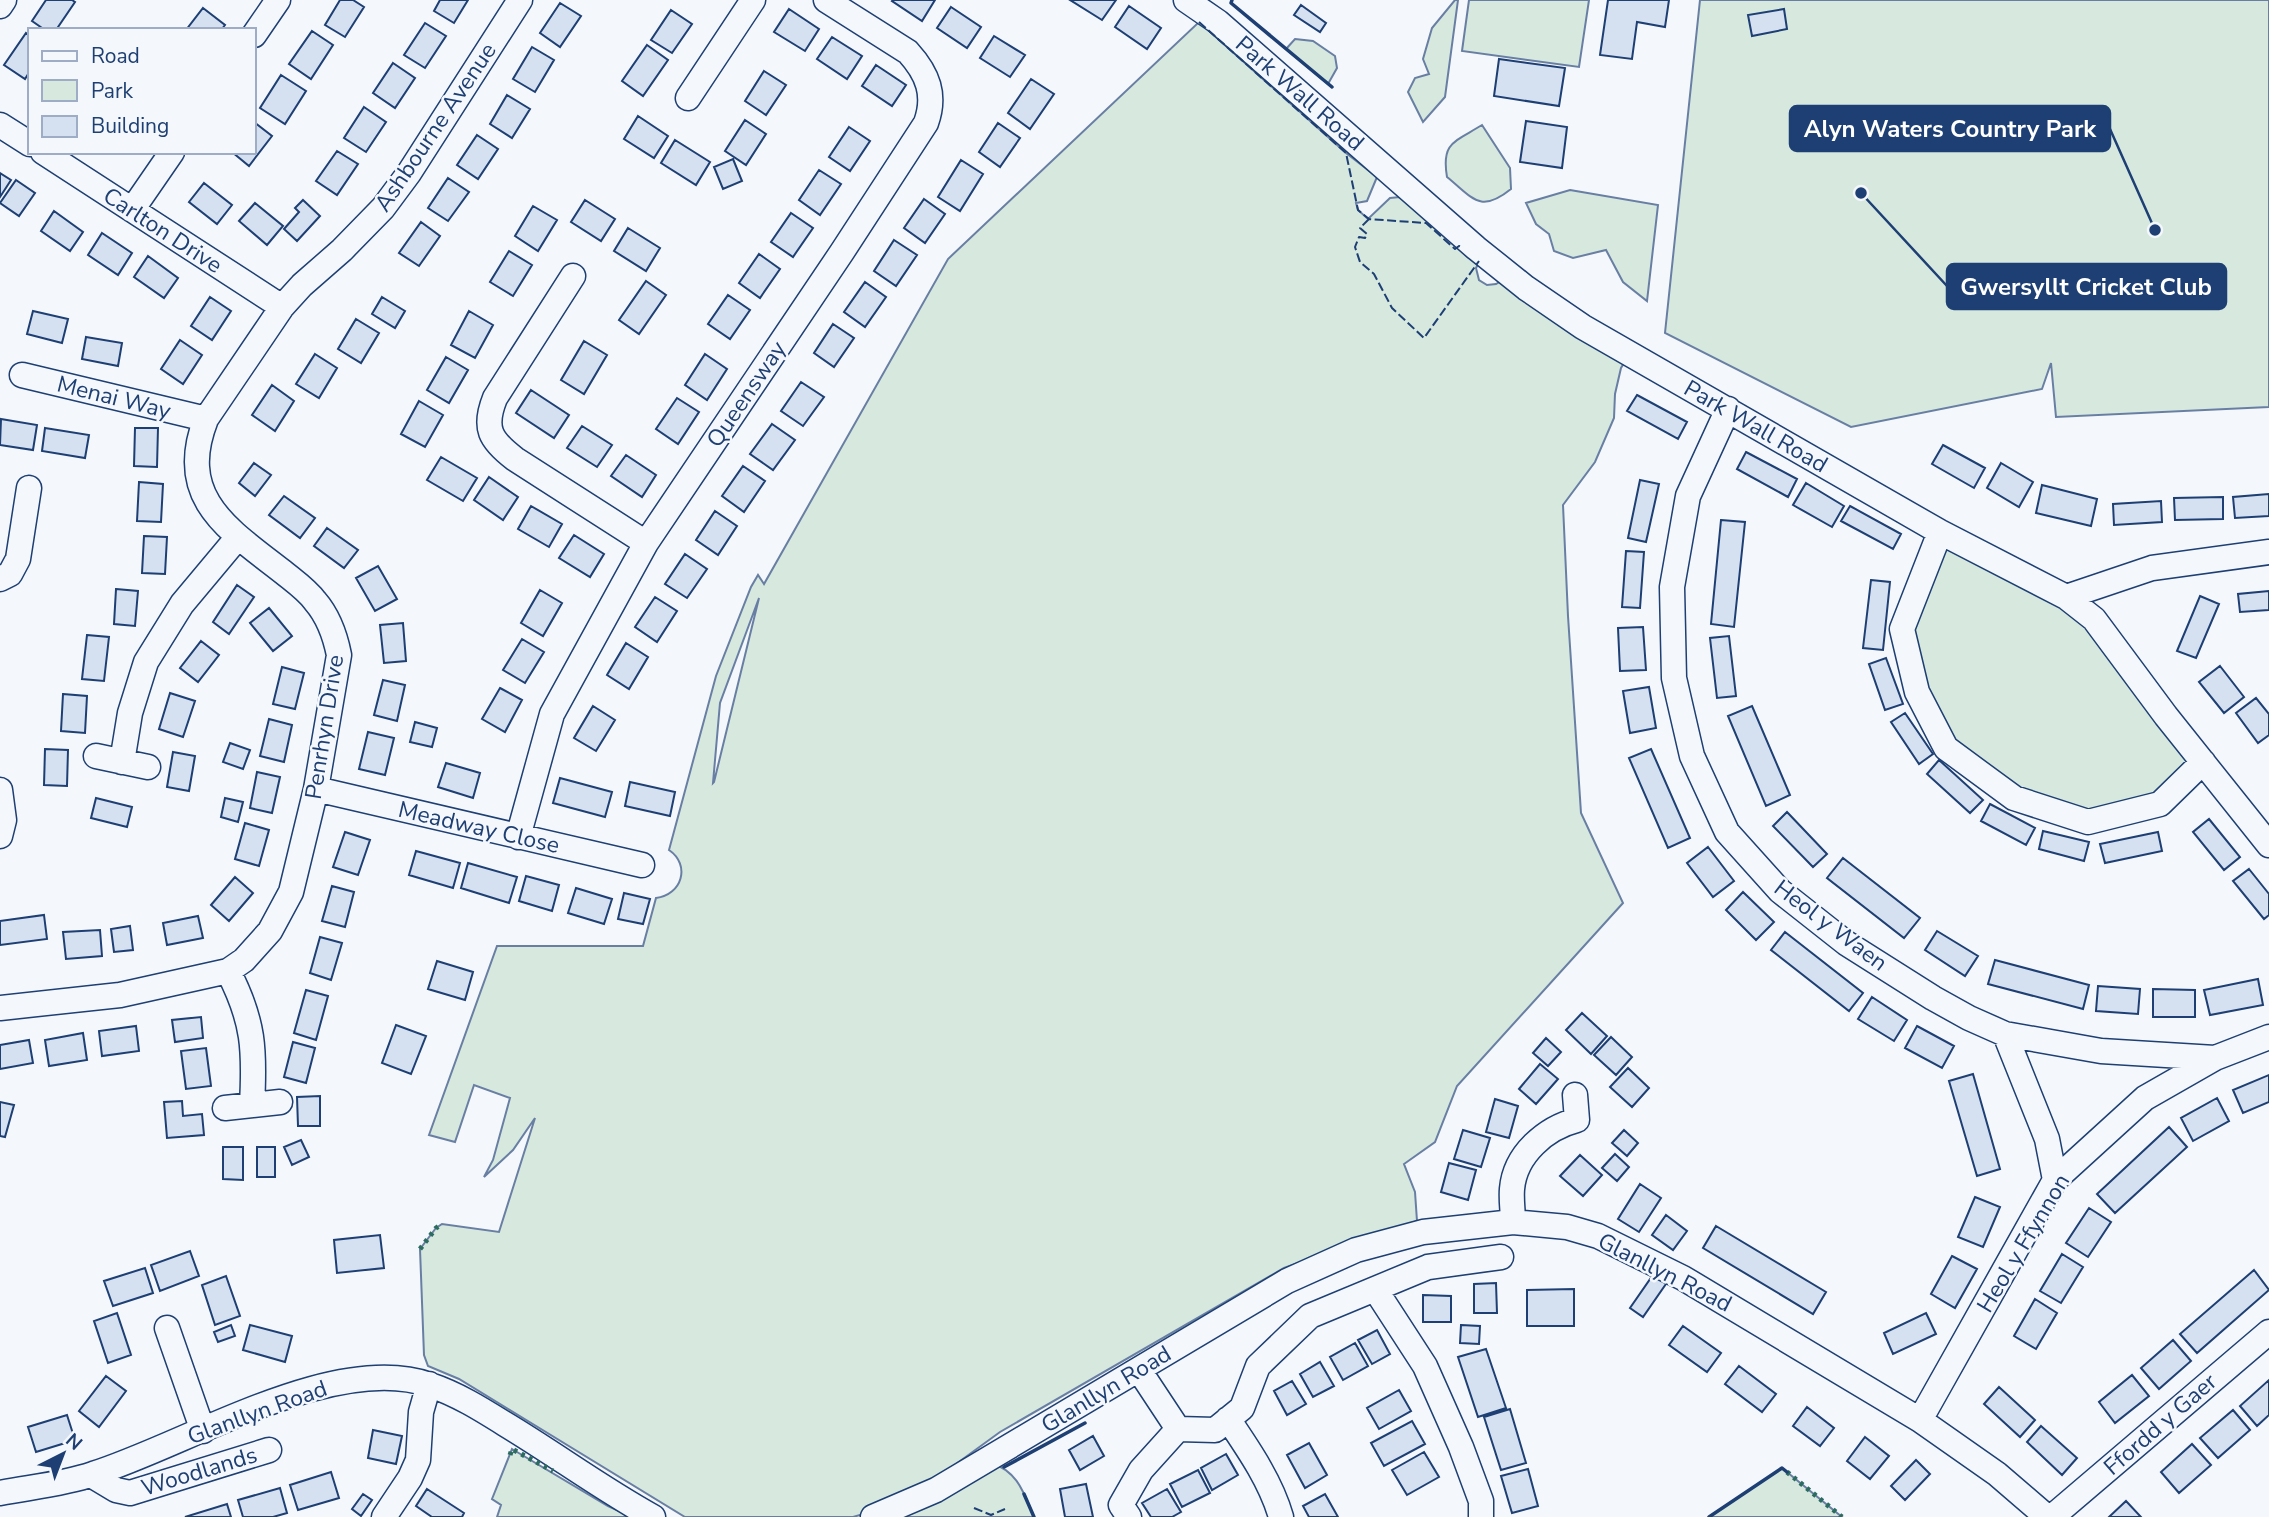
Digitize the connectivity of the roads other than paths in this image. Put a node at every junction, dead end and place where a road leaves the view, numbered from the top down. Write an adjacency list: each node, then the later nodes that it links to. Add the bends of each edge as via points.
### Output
1 (4, 0): 7 (street)
2 (278, 0): 8 (street)
3 (520, 0): 16 (street, Ashbourne Avenue, via 383,208)
4 (753, 0): 9 (street)
5 (826, 0): 23 (street, Queensway, via 908,52 927,78 930,113 850,242)
6 (1186, 0): 18 (street, Park Wall Road, via 1218,22 1526,288 1583,327)
7 (0, 6)
8 (256, 32)
9 (688, 98)
10 (0, 125): 11 (street)
11 (28, 143)
12 (46, 154): 14 (street, Carlton Drive)
13 (171, 154): 14 (street)
14 (132, 210): 16 (street, Carlton Drive)
15 (573, 276): 23 (street, via 495,398 489,431 500,448)
16 (282, 307): 19 (street, Penrhyn Drive)
17 (22, 375): 19 (street, Menai Way)
18 (1728, 409): 21 (street, Park Wall Road); 39 (street, Heol y Waen, via 1688,496 1672,587 1674,678 1692,756 1727,832 1780,891 1878,964)
19 (206, 419): 22 (street, Penrhyn Drive, via 196,455 200,481 211,510)
20 (30, 488): 25 (street, via 18,559 10,574)
21 (1940, 532): 26 (street, Park Wall Road); 29 (street, via 1902,629 1917,692 1946,748 2014,798 2088,822 2160,804)
22 (238, 537): 28 (street, via 182,604 146,663 130,713); 31 (street, Penrhyn Drive, via 314,599 335,636 337,677)
23 (646, 543): 34 (street, Queensway, via 552,714)
24 (2269, 552): 26 (street, via 2152,568)
25 (0, 579)
26 (2066, 597): 29 (street, Park Wall Road, via 2094,619)
27 (96, 756): 28 (street)
28 (122, 762): 30 (street)
29 (2203, 762): 35 (street, Park Wall Road)
30 (148, 767)
31 (316, 789): 34 (street, Meadway Close); 37 (street, Penrhyn Drive, via 291,892 280,915 244,960)
32 (0, 790): 33 (street, via 4,820)
33 (0, 836)
34 (518, 837): 36 (street, Meadway Close)
35 (2269, 845)
36 (642, 865)
37 (228, 971): 38 (street, Penrhyn Drive, via 120,995); 44 (street, via 252,1033)
38 (0, 1008)
39 (2005, 1034): 41 (street, Heol y Waen, via 2101,1051); 46 (street, via 2046,1139)
40 (2269, 1037): 41 (street, Heol y Ffynnon)
41 (2215, 1058): 46 (street, Heol y Ffynnon, via 2145,1098)
42 (1575, 1095): 47 (street, via 1582,1124 1561,1124 1544,1133 1517,1170 1512,1186)
43 (280, 1102): 44 (street)
44 (252, 1105): 45 (street)
45 (225, 1108)
46 (2055, 1180): 55 (street, Heol y Ffynnon)
47 (1513, 1222): 52 (street, Glanllyn Road, via 1423,1232 1356,1250 1287,1281); 55 (street, Glanllyn Road, via 1567,1227 1632,1251)
48 (1501, 1257): 49 (street, via 1428,1267)
49 (1375, 1289): 54 (street, via 1310,1316 1258,1366 1242,1408); 66 (street, via 1425,1366 1461,1447 1481,1501)
50 (167, 1328): 57 (street, Woodlands)
51 (2269, 1332): 67 (street, Ffordd y Gaer)
52 (1139, 1370): 56 (street); 63 (street, Glanllyn Road, via 936,1490)
53 (429, 1384): 57 (street, Glanllyn Road, via 370,1378 325,1385); 61 (street, via 421,1412 418,1460); 62 (street, Glanllyn Road, via 466,1400)
54 (1228, 1419): 56 (street, via 1215,1430); 65 (street, via 1275,1497)
55 (1920, 1420): 67 (street, Glanllyn Road)
56 (1178, 1429): 64 (street, via 1141,1469 1121,1505)
57 (203, 1431): 59 (street, Glanllyn Road)
58 (269, 1450): 59 (street, Woodlands, via 130,1493)
59 (92, 1475): 60 (street, Glanllyn Road)
60 (0, 1493)
61 (384, 1517)
62 (653, 1517)
63 (873, 1517)
64 (1129, 1517)
65 (1281, 1517)
66 (1481, 1517)
67 (2049, 1517)

